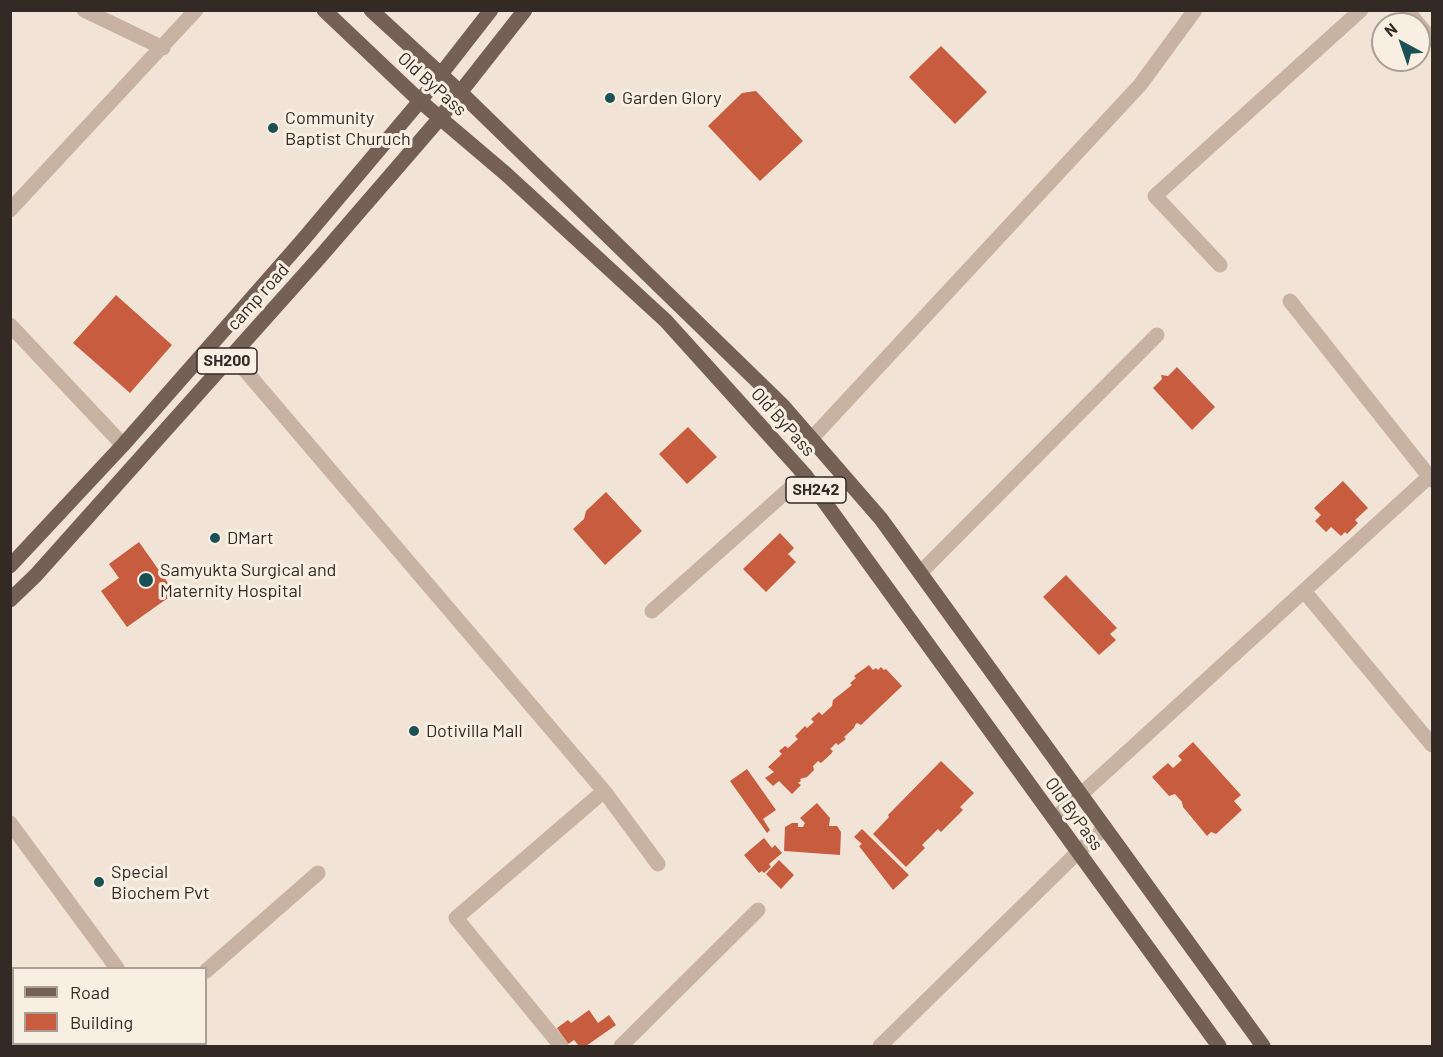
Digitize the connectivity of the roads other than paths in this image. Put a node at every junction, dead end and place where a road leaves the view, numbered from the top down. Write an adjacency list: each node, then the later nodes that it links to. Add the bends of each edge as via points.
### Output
1 (84, 10): 9 (street)
2 (196, 10): 9 (street)
3 (324, 10): 12 (main road, Old ByPass / SH242)
4 (371, 10): 10 (main road)
5 (490, 10): 10 (main road, camp road / SH200)
6 (525, 10): 11 (main road, camp road / SH200)
7 (1195, 10): 20 (street, via 1140,85)
8 (1361, 10): 15 (street, via 1155,196)
9 (163, 48): 14 (street)
10 (441, 74): 11 (main road); 12 (main road, camp road / SH200)
11 (460, 92): 13 (main road, camp road / SH200); 20 (main road)
12 (420, 100): 13 (main road, Old ByPass / SH242); 21 (main road, camp road / SH200)
13 (440, 118): 19 (main road, camp road / SH200); 22 (main road, Old ByPass / SH242, via 666,321)
14 (10, 210)
15 (1220, 265)
16 (1290, 301): 23 (street)
17 (10, 325): 21 (street)
18 (1157, 335): 25 (street)
19 (232, 355): 27 (main road, camp road / SH200); 30 (street)
20 (812, 438): 25 (main road, via 881,519)
21 (123, 445): 24 (main road, camp road / SH200)
22 (805, 475): 28 (street); 32 (main road, Old ByPass / SH242)
23 (1432, 477): 26 (street)
24 (10, 566)
25 (920, 573): 31 (main road)
26 (1305, 591): 29 (street); 31 (street)
27 (10, 600)
28 (652, 610)
29 (1432, 745)
30 (604, 791): 36 (street); 41 (street, via 456,918)
31 (1081, 796): 32 (street); 34 (main road)
32 (1054, 819): 35 (main road, Old ByPass / SH242)
33 (12, 828): 39 (street)
34 (1105, 828): 35 (street); 45 (main road)
35 (1078, 852): 43 (street); 44 (main road, Old ByPass / SH242)
36 (658, 864)
37 (318, 873): 40 (street)
38 (758, 910): 42 (street)
39 (116, 967)
40 (207, 970)
41 (561, 1047)
42 (621, 1047)
43 (879, 1047)
44 (1219, 1047)
45 (1263, 1047)

